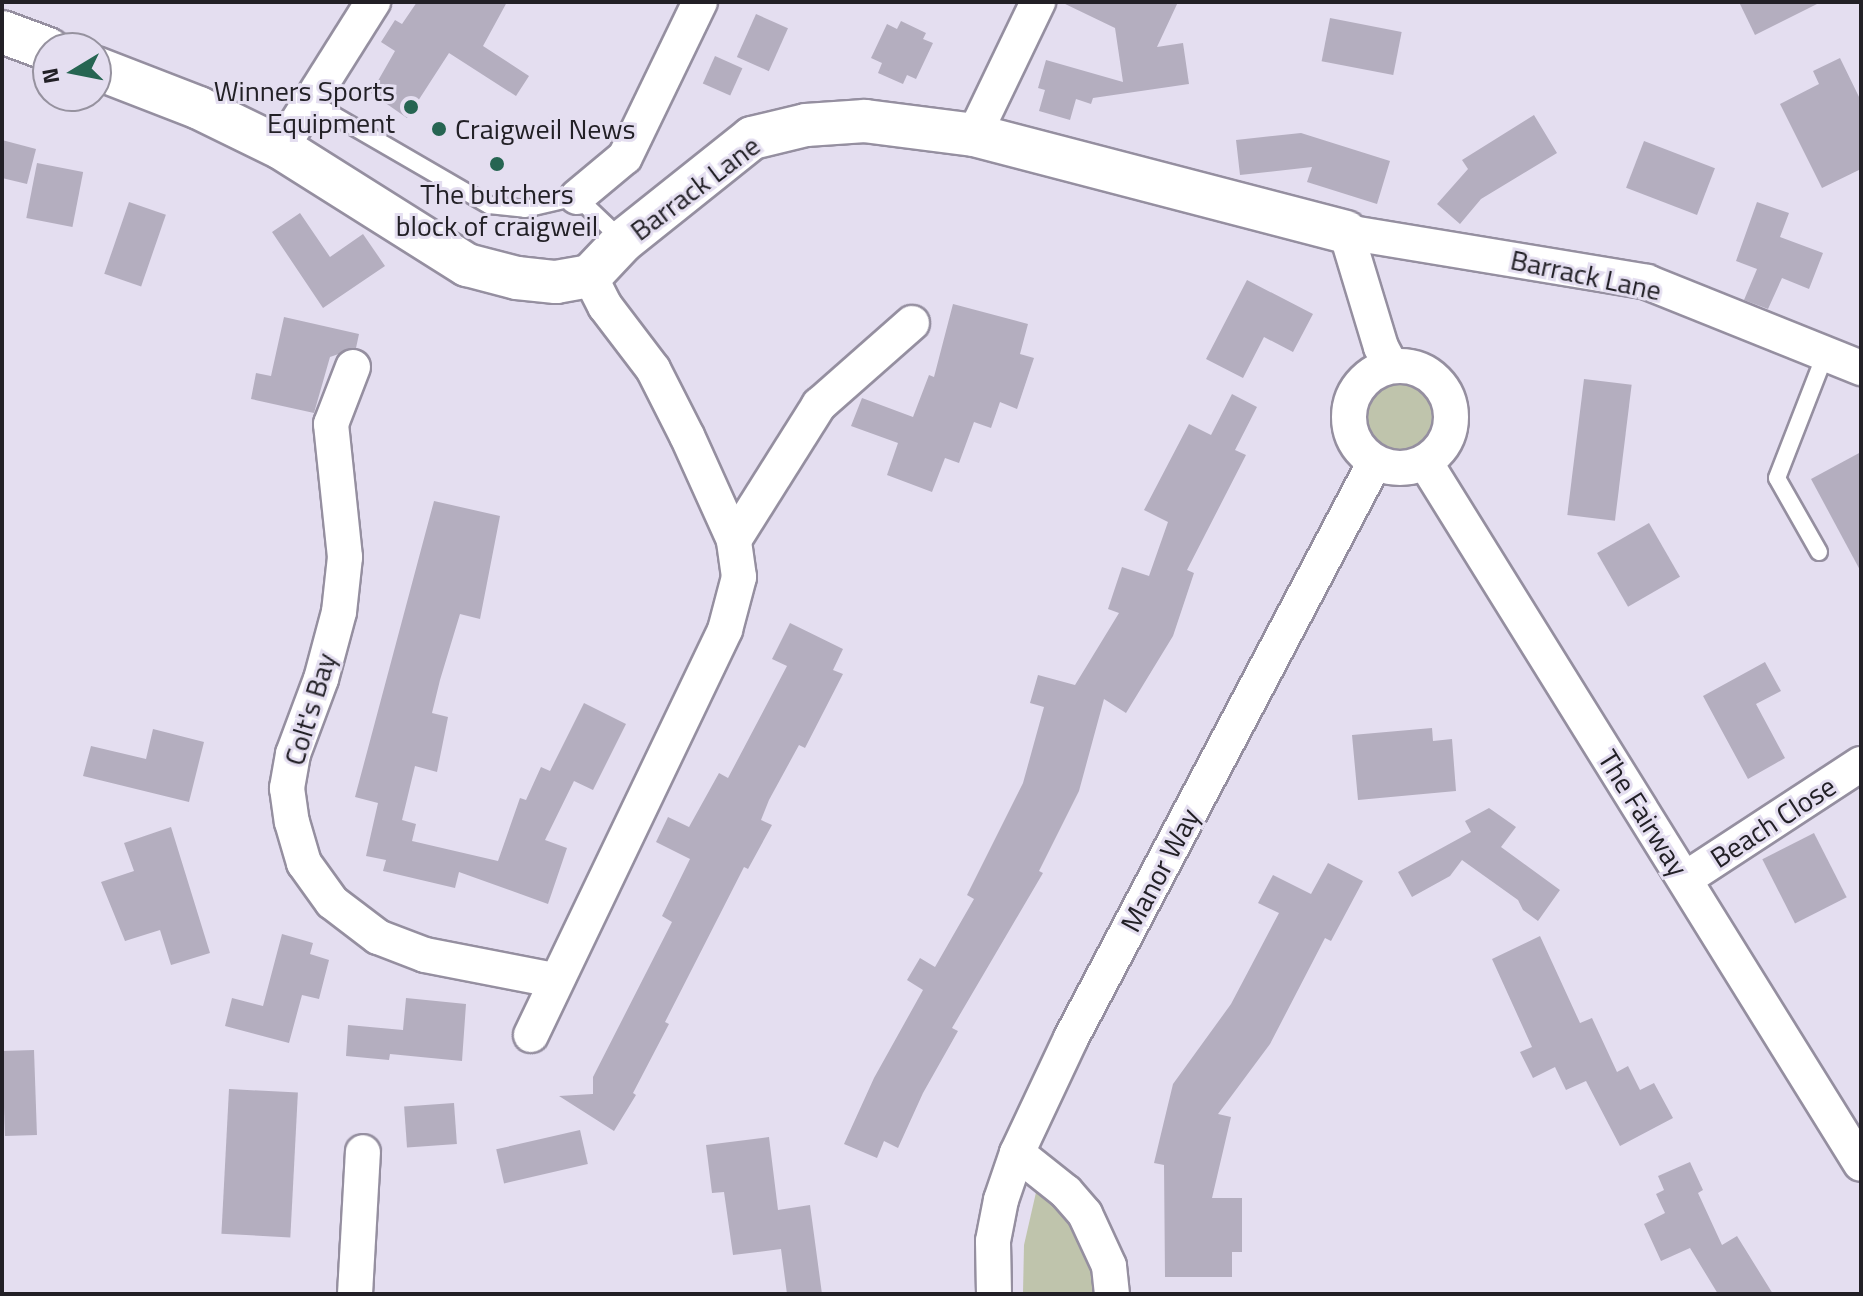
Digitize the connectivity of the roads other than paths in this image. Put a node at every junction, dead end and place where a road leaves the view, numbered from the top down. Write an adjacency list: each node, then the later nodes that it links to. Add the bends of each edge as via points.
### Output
1 (373, 2): 7 (street)
2 (700, 2): 10 (street, via 625,157)
3 (1038, 2): 8 (street)
4 (2, 32): 5 (street)
5 (32, 43)
6 (112, 74): 9 (street)
7 (311, 102): 9 (street); 10 (lane, via 489,205 525,209)
8 (974, 135): 11 (street, Barrack Lane); 12 (street, Barrack Lane, via 865,121 806,125 752,138)
9 (281, 148): 13 (street, via 467,265 556,282)
10 (577, 197): 12 (lane)
11 (1346, 232): 15 (street, Barrack Lane, via 1647,282); 16 (street)
12 (623, 241): 13 (street, Barrack Lane)
13 (590, 276): 21 (street, via 605,306 653,369)
14 (912, 323): 21 (street, via 819,405)
15 (1825, 355): 18 (street, Barrack Lane); 22 (lane, via 1777,478)
16 (1390, 364): 19 (street, via 1364,381 1350,409 1354,439); 20 (street, via 1423,371 1448,400 1447,439)
17 (353, 367): 25 (street, Colt's Bay, via 331,424 345,557 339,612 287,788 304,863 332,902 378,937 425,955)
18 (1861, 368)
19 (1375, 462): 20 (street, via 1400,468); 28 (street, Manor Way, via 1071,1038)
20 (1425, 462): 24 (street, The Fairway)
21 (734, 540): 25 (street, via 739,577 725,630)
22 (1819, 552)
23 (1861, 764): 24 (street, Beach Close)
24 (1685, 879): 29 (street, The Fairway)
25 (554, 980): 26 (street)
26 (531, 1035)
27 (363, 1152): 30 (street)
28 (1017, 1153): 31 (street, Manor Way, via 993,1241); 32 (street, via 1085,1214 1109,1266)
29 (1861, 1164)
30 (355, 1294)
31 (994, 1294)
32 (1112, 1294)

